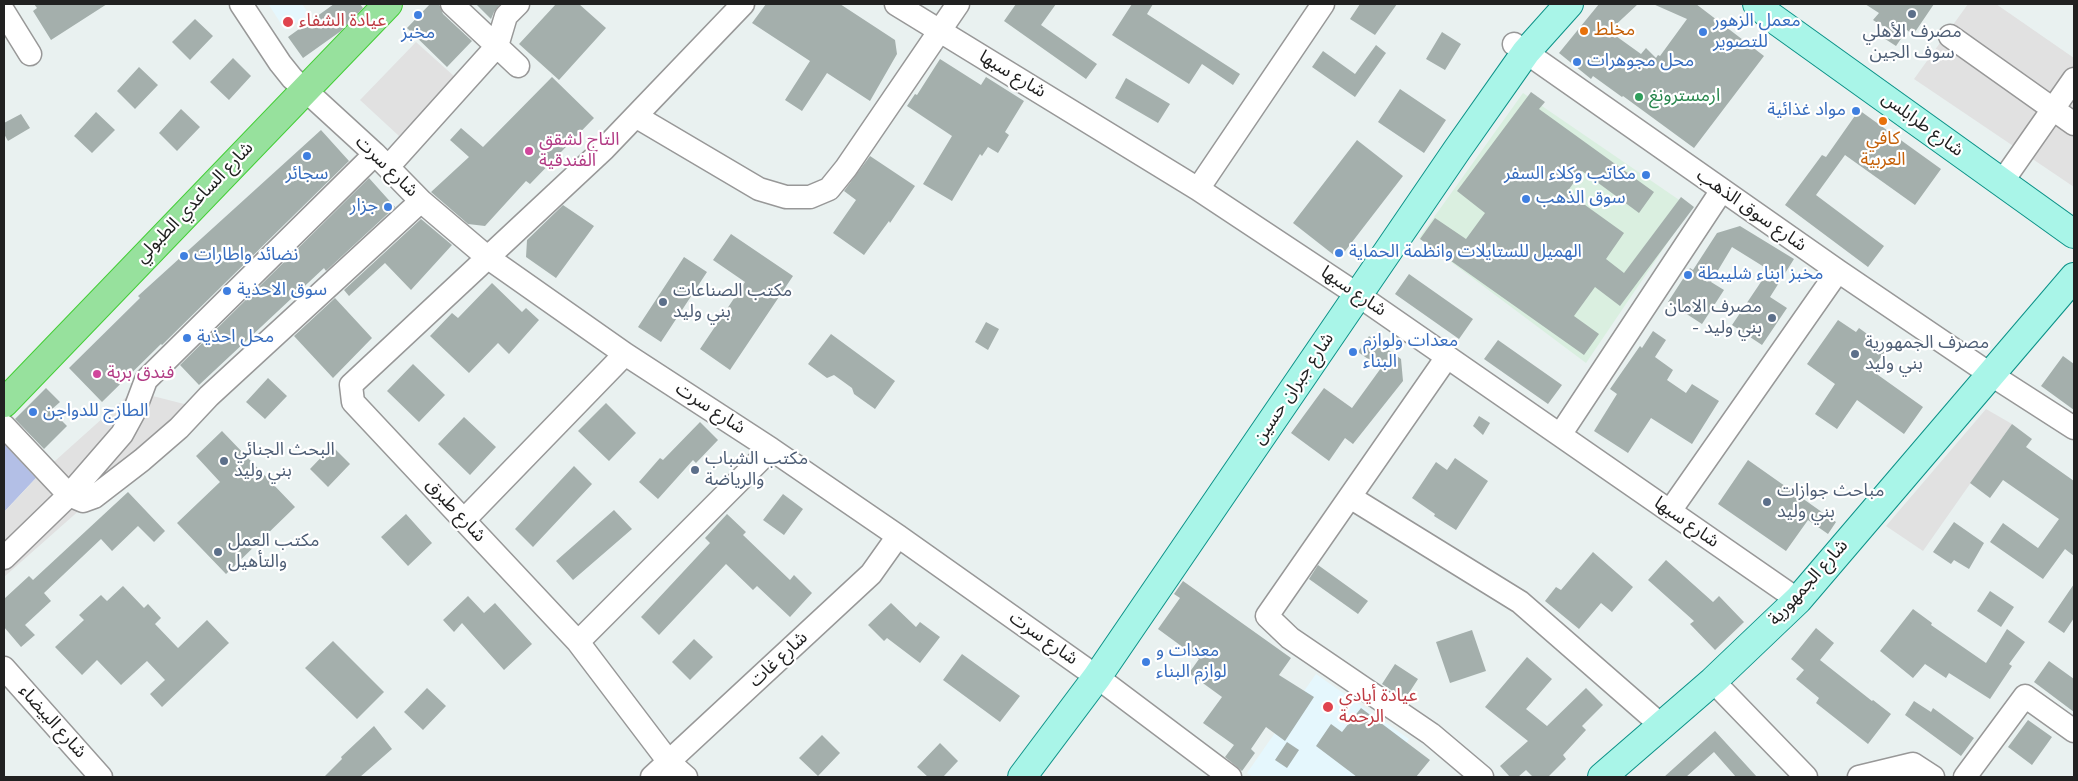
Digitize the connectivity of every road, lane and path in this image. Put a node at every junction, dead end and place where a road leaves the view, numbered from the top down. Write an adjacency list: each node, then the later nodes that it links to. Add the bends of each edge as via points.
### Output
1 (241, 4): 21 (street, شارع سرت, via 280,63)
2 (388, 4): 21 (highway, شارع الساعدي الطبولي)
3 (452, 4): 16 (street)
4 (518, 4): 16 (street, via 506,16)
5 (744, 4): 23 (street)
6 (896, 4): 14 (street, شارع سبها)
7 (958, 4): 14 (street)
8 (1544, 4): 17 (main road)
9 (1569, 4): 17 (main road)
10 (1745, 4): 12 (main road, شارع طرابلس)
11 (1320, 5): 27 (street)
12 (1763, 10): 26 (main road, شارع طرابلس)
13 (4, 12): 18 (street)
14 (940, 32): 23 (street, via 846,168 829,189 810,196 786,197 759,189); 27 (street, شارع سبها)
15 (1950, 36): 22 (street)
16 (497, 46): 19 (street); 25 (street)
17 (1520, 48): 28 (street, شارع سوق الذهب); 34 (main road, شارع جبران حسين, via 1496,70 1457,150)
18 (30, 54)
19 (518, 66)
20 (2074, 79): 22 (street)
21 (304, 90): 25 (street, شارع سرت); 38 (highway, شارع الساعدي الطبولي)
22 (2053, 109): 24 (street); 26 (street)
23 (637, 117): 31 (street)
24 (2074, 124)
25 (381, 160): 29 (street, شارع سرت); 43 (street, via 146,380 122,434)
26 (2002, 182): 30 (main road, شارع طرابلس)
27 (1198, 189): 34 (street, شارع سبها)
28 (1722, 190): 32 (street, شارع سوق الذهب); 41 (street)
29 (421, 201): 31 (street, شارع سرت); 43 (street, via 142,460 94,497 84,501)
30 (2074, 234)
31 (487, 257): 35 (street, شارع سرت); 46 (street, شارع طبرق, via 351,385 353,402)
32 (1838, 272): 37 (street, شارع سوق الذهب); 45 (street)
33 (2074, 277): 37 (main road, شارع الجمهورية)
34 (1358, 295): 36 (street, شارع سبها); 52 (main road, شارع جبران حسين)
35 (625, 354): 42 (street, شارع سرت); 46 (street)
36 (1447, 357): 41 (street, شارع سبها); 44 (street)
37 (1990, 374): 40 (street, شارع سوق الذهب); 49 (main road, شارع الجمهورية)
38 (7, 392)
39 (4, 426): 43 (street)
40 (2074, 428)
41 (1560, 436): 45 (street, شارع سبها)
42 (771, 449): 47 (street, شارع سرت); 50 (street)
43 (69, 495): 48 (street)
44 (1350, 497): 54 (street, via 1520,602); 62 (street, via 1267,616 1290,638 1431,734)
45 (1670, 511): 49 (street, شارع سبها)
46 (464, 520): 50 (street, شارع طبرق)
47 (898, 536): 52 (street, شارع سرت); 56 (street, شارع غات, via 872,574)
48 (4, 558)
49 (1798, 600): 53 (main road, شارع الجمهورية)
50 (578, 642): 56 (street, شارع طبرق)
51 (4, 668): 57 (street, شارع البيضاء)
52 (1097, 677): 60 (main road, شارع جبران حسين); 61 (street, شارع سرت)
53 (1714, 681): 54 (main road, شارع الجمهورية); 64 (street)
54 (1662, 726): 63 (main road, شارع الجمهورية)
55 (2074, 731): 67 (street, via 2025,696)
56 (669, 762): 58 (street, شارع غات); 59 (street, شارع طبرق)
57 (101, 777)
58 (652, 777)
59 (686, 777)
60 (1022, 777)
61 (1230, 777)
62 (1482, 777)
63 (1602, 777)
64 (1806, 777)
65 (1859, 777): 66 (street, via 1913,764)
66 (1933, 777)
67 (1965, 777)

